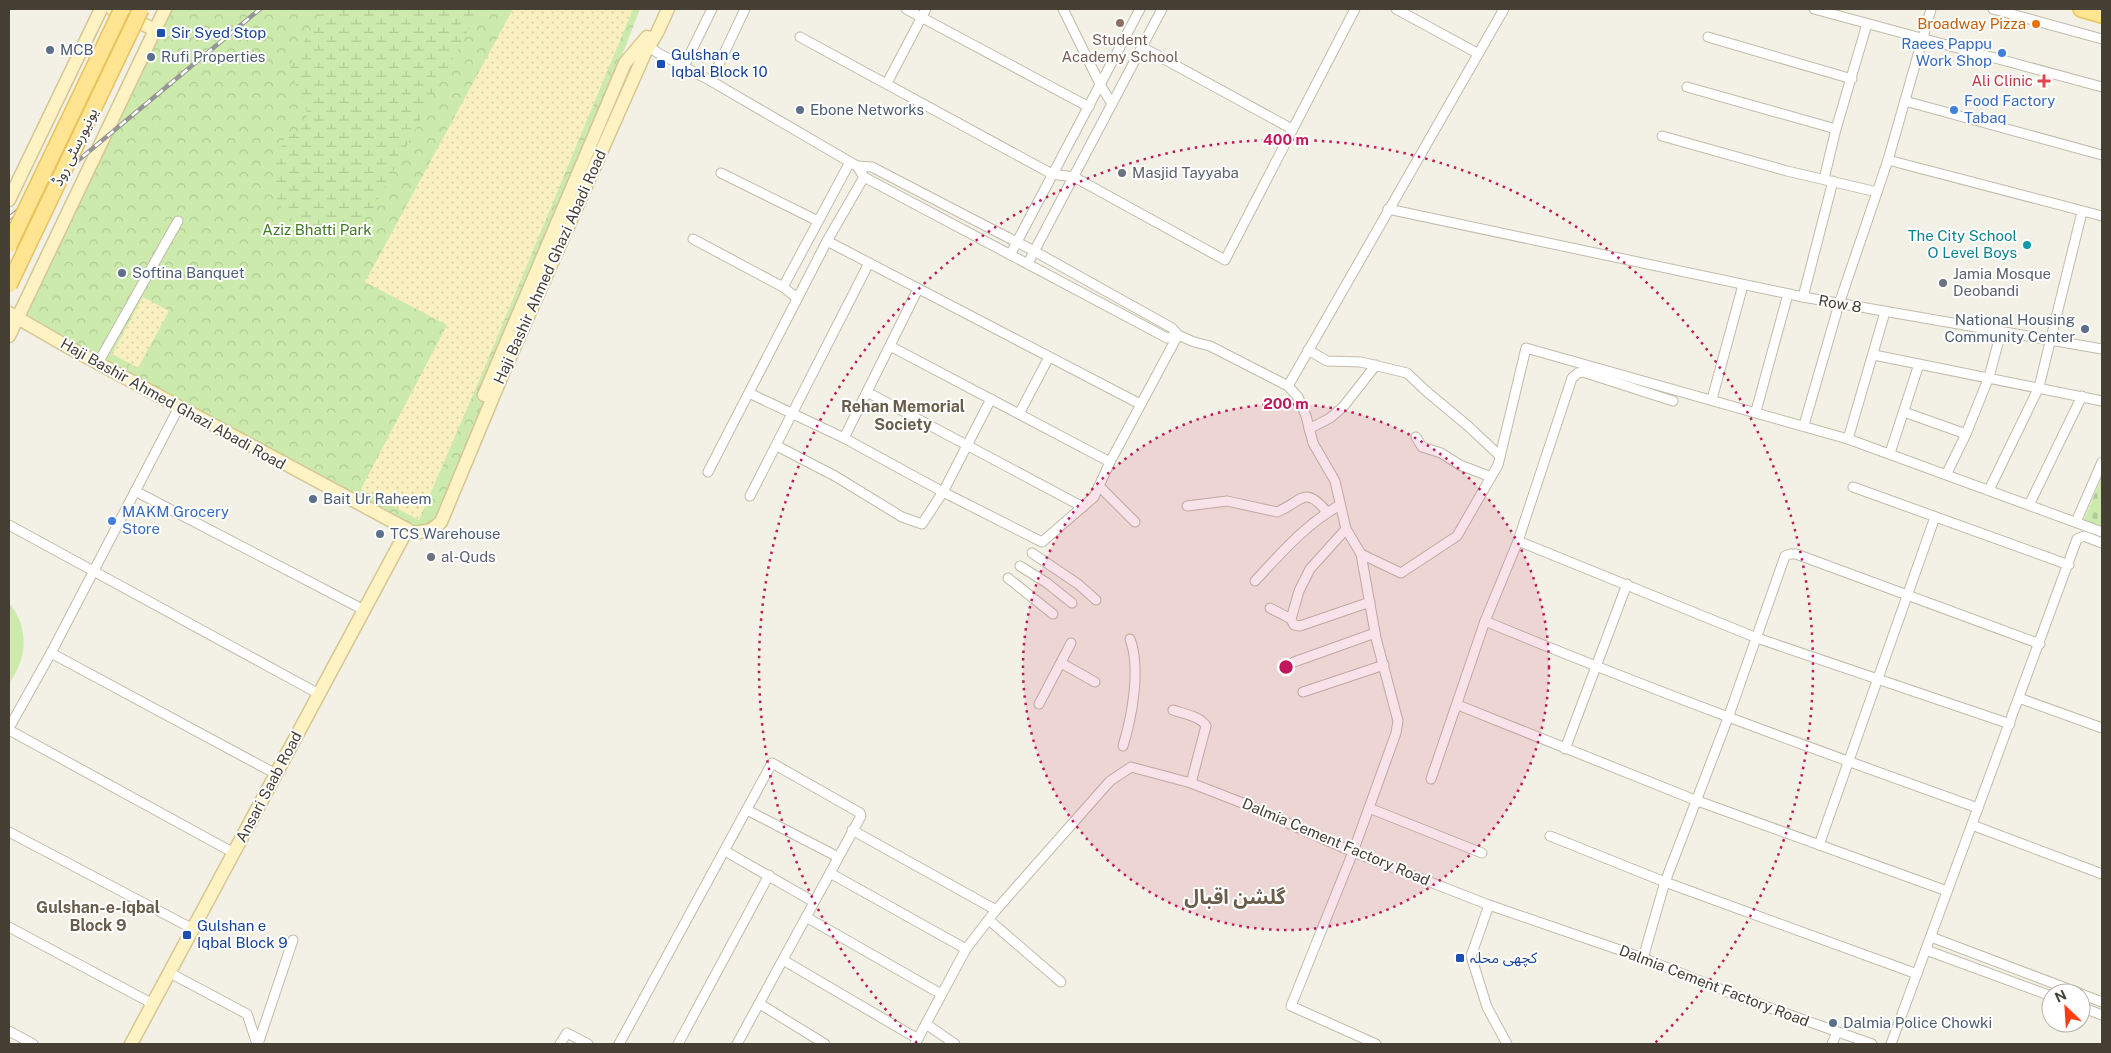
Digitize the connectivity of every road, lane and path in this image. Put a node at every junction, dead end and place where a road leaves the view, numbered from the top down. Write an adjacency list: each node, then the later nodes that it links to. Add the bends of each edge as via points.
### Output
1 (101, 9): 54 (street)
2 (112, 9): 24 (street)
3 (122, 9): 63 (main road, یونیورسٹی روڈ, bridge)
4 (141, 9): 68 (main road, یونیورسٹی روڈ, bridge)
5 (165, 9): 24 (street)
6 (660, 9): 29 (street, Haji Bashir Ahmed Ghazi Abadi Road)
7 (668, 9): 29 (street, Haji Bashir Ahmed Ghazi Abadi Road)
8 (712, 9): 32 (street)
9 (745, 9): 34 (street)
10 (906, 9): 21 (street)
11 (1063, 9): 36 (street)
12 (1140, 9): 36 (street)
13 (1162, 9): 30 (street)
14 (1355, 9): 42 (street)
15 (1396, 9): 31 (street)
16 (1504, 9): 31 (street)
17 (1814, 9): 23 (street)
18 (1930, 9): 27 (street)
19 (1993, 9): 28 (street)
20 (2081, 9): 22 (main road)
21 (924, 13): 35 (street); 41 (street)
22 (2102, 15)
23 (1867, 24): 27 (street); 33 (street)
24 (155, 30): 79 (street)
25 (800, 37): 35 (street)
26 (1708, 37): 33 (street)
27 (1922, 39): 38 (street); 39 (street)
28 (2102, 39)
29 (646, 45): 32 (street); 139 (street, Haji Bashir Ahmed Ghazi Abadi Road, via 441,522 431,530 414,533)
30 (1142, 47): 40 (street); 42 (street)
31 (1477, 53): 55 (street)
32 (684, 66): 34 (street)
33 (1852, 80): 43 (street)
34 (711, 81): 47 (street)
35 (887, 83): 49 (street)
36 (1101, 86): 40 (street); 41 (street)
37 (1687, 87): 43 (street)
38 (2102, 87)
39 (1905, 101): 45 (street); 46 (street)
40 (1112, 104): 51 (street)
41 (1089, 107): 49 (street)
42 (1292, 129): 51 (street, via 1225,260)
43 (1836, 129): 52 (street)
44 (1662, 136): 52 (street)
45 (2102, 155)
46 (1888, 160): 53 (street); 56 (street)
47 (853, 164): 50 (street); 59 (street); 62 (street, via 872,167)
48 (721, 173): 59 (street)
49 (1052, 174): 51 (street); 62 (street)
50 (864, 177): 61 (street); 65 (street)
51 (1074, 177): 64 (street)
52 (1828, 180): 53 (street); 73 (street)
53 (1877, 192): 76 (street)
54 (9, 200)
55 (1388, 209): 69 (street, Row 8); 86 (street)
56 (2082, 212): 57 (street); 83 (street)
57 (2102, 216)
58 (178, 221): 89 (street)
59 (818, 221): 70 (street)
60 (693, 240): 70 (street)
61 (827, 241): 66 (street); 74 (street)
62 (1017, 242): 64 (street); 65 (street)
63 (9, 245)
64 (1034, 251): 67 (street); 75 (street)
65 (1010, 255): 67 (street)
66 (869, 263): 71 (street); 106 (street)
67 (1028, 263): 77 (street)
68 (9, 285)
69 (1743, 285): 72 (street, Row 8); 99 (street)
70 (783, 287): 74 (street)
71 (918, 289): 84 (street); 88 (street)
72 (1788, 294): 73 (street, Row 8); 104 (street)
73 (1803, 297): 76 (street, Row 8)
74 (798, 298): 96 (street)
75 (1120, 299): 77 (street); 82 (street, via 1172,328)
76 (1839, 304): 78 (street, Row 8); 108 (street)
77 (1114, 309): 82 (street, via 1167,338)
78 (1885, 312): 80 (street, Row 8); 87 (street)
79 (14, 315): 81 (street); 89 (street, Haji Bashir Ahmed Ghazi Abadi Road)
80 (2001, 332): 83 (street, Row 8); 92 (street)
81 (9, 336)
82 (1178, 336): 93 (street, via 1210,346); 102 (street)
83 (2050, 340): 85 (street, Row 8); 94 (street)
84 (890, 346): 95 (street); 98 (street)
85 (2102, 349)
86 (1308, 350): 91 (street, via 1327,361); 93 (street)
87 (1874, 355): 90 (street); 113 (street)
88 (1048, 357): 102 (street); 107 (street)
89 (98, 363): 103 (street, Haji Bashir Ahmed Ghazi Abadi Road)
90 (1919, 364): 92 (street); 105 (street)
91 (1376, 365): 109 (street, via 1343,407); 117 (street, via 1407,373)
92 (1989, 377): 94 (street); 110 (street)
93 (1288, 386): 109 (street, via 1298,397)
94 (2039, 387): 97 (street); 125 (street)
95 (867, 392): 112 (street); 114 (street)
96 (749, 393): 106 (street); 120 (street)
97 (2082, 396): 101 (street); 130 (street)
98 (991, 399): 107 (street); 114 (street)
99 (1712, 399): 104 (street); 117 (street, via 1526,348)
100 (1673, 401): 141 (street, via 1583,372 1575,375)
101 (2102, 401)
102 (1140, 404): 118 (street)
103 (179, 407): 126 (street); 139 (street, Haji Bashir Ahmed Ghazi Abadi Road)
104 (1756, 411): 108 (street)
105 (1904, 412): 110 (street); 116 (street)
106 (793, 414): 112 (street); 115 (street)
107 (1019, 414): 118 (street)
108 (1804, 425): 113 (street)
109 (1309, 429): 129 (street, via 1313,443 1335,481)
110 (1966, 434): 121 (street)
111 (1416, 437): 122 (street, via 1422,447)
112 (844, 438): 127 (street)
113 (1848, 439): 116 (street)
114 (967, 445): 127 (street); 132 (street)
115 (777, 446): 127 (street, via 902,517 922,524); 128 (street)
116 (1890, 453): 121 (street)
117 (1500, 456): 122 (street)
118 (1110, 462): 123 (street)
119 (2102, 462): 136 (street)
120 (708, 472)
121 (1947, 474): 125 (street)
122 (1491, 477): 144 (street, via 1457,536 1401,573)
123 (1099, 486): 132 (street, via 1094,497); 135 (street)
124 (1853, 488): 134 (street)
125 (1989, 490): 130 (street)
126 (135, 491): 147 (street); 156 (street)
127 (942, 492): 132 (street, via 1042,542)
128 (750, 496)
129 (1340, 504): 133 (street); 138 (street)
130 (2029, 505): 136 (street)
131 (1187, 506): 133 (street, via 1227,501 1277,512 1308,497 1316,499)
132 (1083, 507)
133 (1327, 512): 149 (street, via 1290,543)
134 (1935, 517): 145 (street); 151 (street)
135 (1135, 522)
136 (2076, 522): 140 (street)
137 (9, 525): 147 (street)
138 (1346, 529): 144 (street); 158 (street, via 1310,568 1299,590)
139 (407, 530): 156 (street, Ansari Saab Road)
140 (2102, 532)
141 (1518, 541): 150 (street); 159 (street)
142 (2102, 543): 145 (street, via 2080,536)
143 (1032, 553): 152 (street)
144 (1361, 554): 153 (street)
145 (2069, 565): 164 (street)
146 (1020, 566): 154 (street)
147 (93, 570): 165 (street); 173 (street)
148 (1008, 578): 157 (street)
149 (1255, 581)
150 (1627, 584): 161 (street); 169 (street)
151 (1907, 596): 161 (street, via 1790,554 1786,556); 164 (street); 170 (street)
152 (1096, 600)
153 (1370, 602): 158 (street, via 1300,626 1294,625); 160 (street)
154 (1072, 603)
155 (1270, 608): 158 (street)
156 (364, 610): 173 (street, Ansari Saab Road)
157 (1053, 614)
158 (1291, 619)
159 (1485, 621): 169 (street); 176 (street)
160 (1375, 633): 166 (street); 168 (street)
161 (1757, 638): 170 (street); 178 (street)
162 (1130, 639): 182 (street, via 1135,666 1128,732)
163 (1071, 643): 167 (street)
164 (2040, 644): 174 (street)
165 (51, 654): 181 (street); 185 (street)
166 (1294, 662)
167 (1061, 663): 171 (street); 175 (street)
168 (1384, 665): 172 (street); 189 (street, via 1398,721)
169 (1596, 668): 178 (street); 183 (street)
170 (1877, 679): 179 (street); 184 (street)
171 (1095, 682)
172 (1303, 692)
173 (319, 694): 185 (street, Ansari Saab Road)
174 (2019, 698): 179 (street); 180 (street)
175 (1039, 704)
176 (1458, 705): 183 (street); 186 (street)
177 (1173, 710): 187 (street, via 1197,718 1206,726)
178 (1728, 718): 184 (street); 188 (street)
179 (2010, 724): 190 (street)
180 (2102, 728)
181 (9, 729): 199 (street)
182 (1123, 746)
183 (1565, 749): 188 (street)
184 (1848, 762): 190 (street); 196 (street)
185 (276, 774): 199 (street, Ansari Saab Road)
186 (1431, 779)
187 (1191, 783): 198 (street, Dalmia Cement Factory Road); 209 (street, Dalmia Cement Factory Road, via 1131,767 1125,770 1110,781)
188 (1695, 800): 196 (street); 205 (street)
189 (1369, 808): 198 (street); 200 (street)
190 (1978, 808): 192 (street)
191 (747, 810): 193 (street, via 772,763 860,813); 197 (street); 201 (street)
192 (1972, 825): 203 (street); 206 (street)
193 (852, 830): 201 (street); 209 (street)
194 (9, 832): 213 (street)
195 (1550, 836): 205 (street)
196 (1819, 845): 206 (street)
197 (724, 851): 204 (street); 239 (street)
198 (1353, 852): 208 (street, Dalmia Cement Factory Road); 244 (street, via 1291,1006)
199 (234, 853): 213 (street, Ansari Saab Road)
200 (1482, 853)
201 (838, 857): 202 (street)
202 (830, 873): 207 (street); 216 (street)
203 (2102, 874)
204 (769, 875): 207 (street); 240 (street)
205 (1665, 882): 219 (street); 223 (street)
206 (1947, 891): 214 (street)
207 (814, 902): 210 (street)
208 (1489, 905): 219 (street, Dalmia Cement Factory Road); 245 (street, via 1471,956 1486,1007)
209 (996, 910): 211 (street, Dalmia Cement Factory Road)
210 (806, 917): 220 (street); 227 (street)
211 (989, 920): 216 (street, Dalmia Cement Factory Road); 224 (street)
212 (9, 927): 228 (street)
213 (193, 930): 222 (street, Ansari Saab Road)
214 (1932, 937): 217 (street); 218 (street)
215 (293, 940): 236 (street)
216 (966, 949): 227 (street, Dalmia Cement Factory Road)
217 (1926, 950): 221 (street); 223 (street)
218 (1975, 954): 221 (street); 225 (street)
219 (1643, 958): 232 (street, Dalmia Cement Factory Road)
220 (783, 960): 229 (street); 233 (street)
221 (1970, 966): 226 (street)
222 (170, 973): 228 (street, Ansari Saab Road); 236 (street, via 247,1014)
223 (1917, 974): 248 (street)
224 (1060, 982)
225 (2053, 983)
226 (2041, 992)
227 (941, 994): 230 (street, Dalmia Cement Factory Road)
228 (153, 1004): 235 (street, Ansari Saab Road)
229 (760, 1004): 241 (street); 242 (street)
230 (926, 1024): 233 (street, Dalmia Cement Factory Road); 243 (street)
231 (9, 1032): 234 (street)
232 (1837, 1032): 246 (street); 247 (street, Dalmia Cement Factory Road)
233 (916, 1042)
234 (33, 1044)
235 (132, 1044)
236 (258, 1044)
237 (560, 1044): 238 (street, via 567,1033)
238 (588, 1044)
239 (619, 1044)
240 (678, 1044)
241 (737, 1044)
242 (825, 1044)
243 (955, 1044)
244 (1376, 1044)
245 (1506, 1044)
246 (1832, 1044)
247 (1872, 1044)
248 (1891, 1044)

